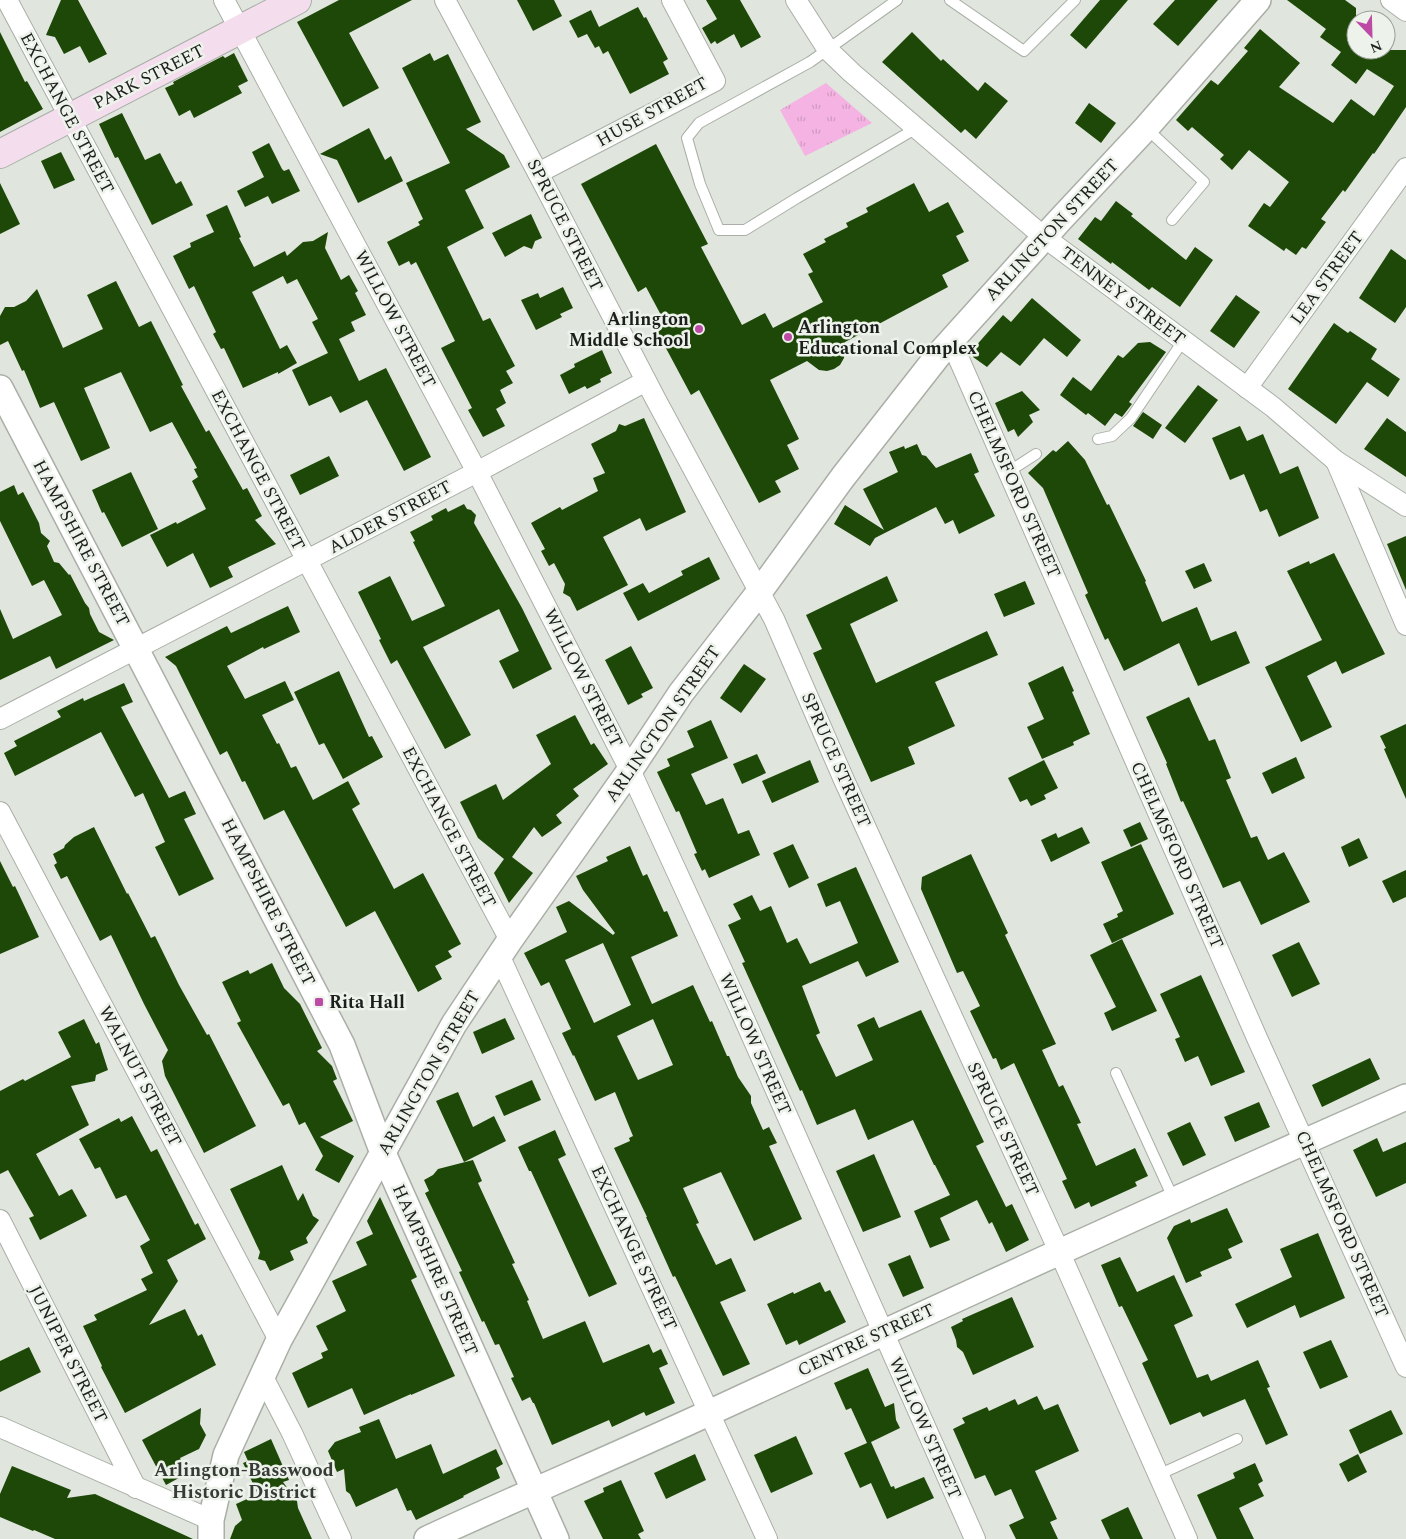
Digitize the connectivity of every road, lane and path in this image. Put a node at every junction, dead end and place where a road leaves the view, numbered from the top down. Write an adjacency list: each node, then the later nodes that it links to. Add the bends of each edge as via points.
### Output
1 (7, 0): 15 (street, EXCHANGE STREET)
2 (224, 0): 13 (street, WILLOW STREET)
3 (297, 0): 13 (main road, PARK STREET)
4 (445, 0): 20 (street, SPRUCE STREET)
5 (672, 0): 20 (street, HUSE STREET, via 715,81)
6 (796, 0): 14 (street, TENNEY STREET)
7 (897, 0): 14 (lane)
8 (950, 0): 9 (lane, via 1024,51)
9 (1075, 0)
10 (1258, 0): 16 (street, ARLINGTON STREET)
11 (1391, 0): 12 (street)
12 (1406, 11)
13 (240, 30): 15 (main road, PARK STREET); 31 (street, WILLOW STREET)
14 (828, 50): 17 (street, TENNEY STREET); 17 (lane, via 699,123 687,138 700,184 720,230 745,230)
15 (70, 118): 18 (main road, PARK STREET); 34 (street, EXCHANGE STREET)
16 (1146, 128): 21 (lane, via 1204,182); 22 (street, ARLINGTON STREET)
17 (915, 129): 22 (street, TENNEY STREET)
18 (0, 154)
19 (1406, 168): 27 (street, LEA STREET)
20 (538, 173): 25 (street, SPRUCE STREET)
21 (1172, 220)
22 (1044, 237): 23 (street, ARLINGTON STREET); 24 (street, TENNEY STREET)
23 (951, 341): 32 (street, CHELMSFORD STREET); 35 (street, ARLINGTON STREET, via 843,477)
24 (1183, 341): 27 (street, TENNEY STREET); 28 (lane, via 1131,418 1112,436)
25 (646, 382): 31 (street, ALDER STREET); 35 (street, SPRUCE STREET)
26 (0, 388): 37 (street, HAMPSHIRE STREET)
27 (1247, 388): 30 (street, TENNEY STREET)
28 (1098, 439)
29 (1036, 454): 32 (lane)
30 (1336, 461): 33 (street, TENNEY STREET); 36 (street)
31 (477, 472): 34 (street, ALDER STREET); 39 (street, WILLOW STREET)
32 (1008, 472): 44 (street, CHELMSFORD STREET)
33 (1406, 506)
34 (307, 561): 37 (street, ALDER STREET); 41 (street, EXCHANGE STREET)
35 (760, 591): 39 (street, ARLINGTON STREET, via 681,693); 48 (street, SPRUCE STREET)
36 (1406, 625)
37 (136, 648): 38 (street, ALDER STREET); 45 (street, HAMPSHIRE STREET, via 342,1045)
38 (0, 719)
39 (630, 770): 41 (street, ARLINGTON STREET); 49 (street, WILLOW STREET)
40 (0, 812): 50 (street, WALNUT STREET)
41 (505, 948): 45 (street, ARLINGTON STREET, via 454,1024); 53 (street, EXCHANGE STREET)
42 (1116, 1073): 46 (lane)
43 (1406, 1097): 44 (street, CENTRE STREET)
44 (1305, 1142): 46 (street, CENTRE STREET); 51 (street, CHELMSFORD STREET)
45 (383, 1153): 50 (street, ARLINGTON STREET); 58 (street, HAMPSHIRE STREET)
46 (1174, 1201): 48 (street, CENTRE STREET)
47 (0, 1220): 57 (street, JUNIPER STREET)
48 (1059, 1251): 49 (street, CENTRE STREET); 56 (street, SPRUCE STREET)
49 (883, 1332): 53 (street, CENTRE STREET); 64 (street, WILLOW STREET)
50 (279, 1340): 52 (street, ARLINGTON STREET)
51 (1406, 1367)
52 (262, 1375): 59 (street, ARLINGTON STREET, via 226,1455); 61 (street)
53 (710, 1413): 58 (street, CENTRE STREET); 63 (street, EXCHANGE STREET)
54 (0, 1428): 57 (street)
55 (1237, 1439): 56 (lane)
56 (1155, 1468): 65 (street, SPRUCE STREET)
57 (136, 1488): 59 (street)
58 (534, 1490): 60 (street, CENTRE STREET); 62 (street, HAMPSHIRE STREET)
59 (211, 1530)
60 (441, 1536)
61 (341, 1539)
62 (556, 1539)
63 (767, 1539)
64 (975, 1539)
65 (1187, 1539)

